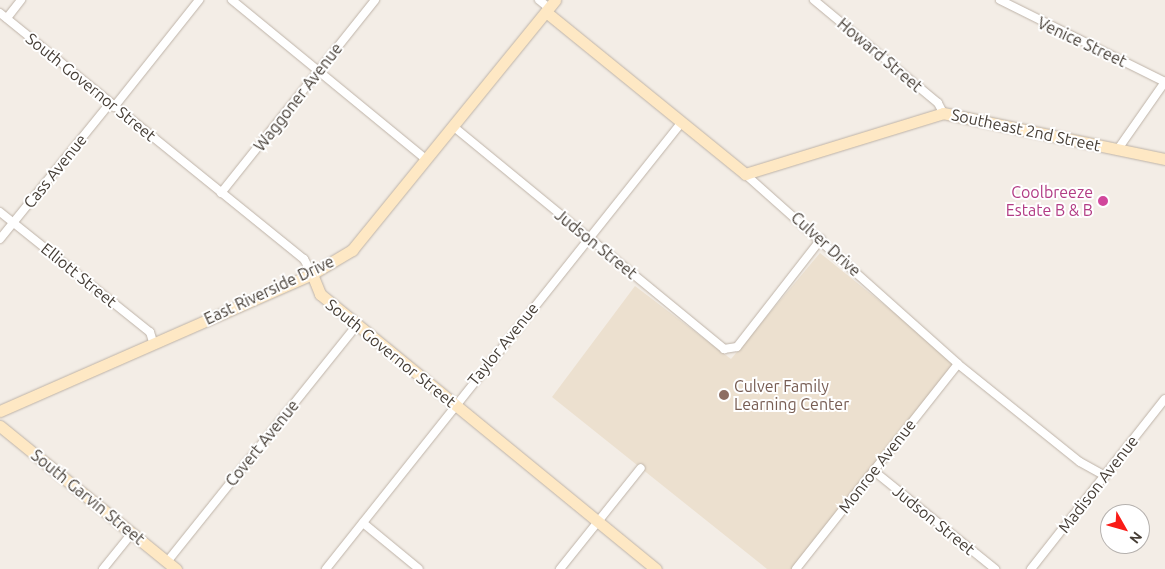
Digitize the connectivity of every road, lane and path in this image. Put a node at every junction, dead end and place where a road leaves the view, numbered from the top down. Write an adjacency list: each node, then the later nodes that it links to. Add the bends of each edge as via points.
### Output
1 (21, 0): 9 (street)
2 (199, 0): 12 (street, Cass Avenue)
3 (232, 0): 10 (street)
4 (374, 0): 10 (street, Waggoner Avenue)
5 (539, 0): 8 (street, Culver Drive)
6 (814, 0): 13 (street, Howard Street, via 938,103)
7 (1000, 0): 11 (street, Venice Street)
8 (550, 7): 14 (street, Culver Drive); 15 (street, East Riverside Drive)
9 (3, 16): 12 (street, South Governor Street)
10 (319, 71): 18 (street); 20 (street, Waggoner Avenue)
11 (1165, 82): 16 (street)
12 (112, 105): 20 (street, South Governor Street); 22 (street, Cass Avenue)
13 (943, 113): 16 (street, Southeast 2nd Street); 19 (street, Southeast 2nd Street)
14 (682, 122): 19 (street, Culver Drive); 23 (street, Taylor Avenue)
15 (454, 127): 18 (street, East Riverside Drive); 23 (street, Judson Street)
16 (1118, 149): 17 (street, Southeast 2nd Street)
17 (1165, 159)
18 (428, 160): 26 (street, East Riverside Drive, via 352,250)
19 (745, 174): 25 (street, Culver Drive)
20 (221, 193): 26 (street, South Governor Street, via 304,259)
21 (0, 212): 22 (street, Elliott Street)
22 (14, 222): 24 (street, Cass Avenue); 28 (street, Elliott Street, via 150,332)
23 (588, 237): 25 (street, Judson Street, via 724,349 740,343); 31 (street, Taylor Avenue)
24 (0, 239)
25 (821, 239): 29 (street, Culver Drive)
26 (312, 274): 27 (street, South Governor Street, via 320,294); 28 (street, East Riverside Drive)
27 (357, 325): 31 (street, South Governor Street); 40 (street, Covert Avenue)
28 (153, 342): 32 (street, East Riverside Drive)
29 (958, 364): 35 (street, Monroe Avenue); 36 (street, Culver Drive, via 1080,462)
30 (1165, 399): 36 (street, Madison Avenue)
31 (454, 405): 37 (street, South Governor Street); 38 (street, Taylor Avenue)
32 (0, 411)
33 (0, 426): 39 (street, South Garvin Street)
34 (641, 468): 37 (street)
35 (874, 471): 46 (street, Monroe Avenue); 47 (street, Judson Street)
36 (1105, 476): 48 (street, Madison Avenue)
37 (598, 521): 44 (street); 45 (street, South Governor Street)
38 (363, 523): 42 (street, Taylor Avenue); 43 (street)
39 (132, 533): 40 (street, South Garvin Street); 41 (street)
40 (172, 565)
41 (103, 569)
42 (326, 569)
43 (419, 569)
44 (560, 569)
45 (656, 569)
46 (796, 569)
47 (995, 569)
48 (1031, 569)

